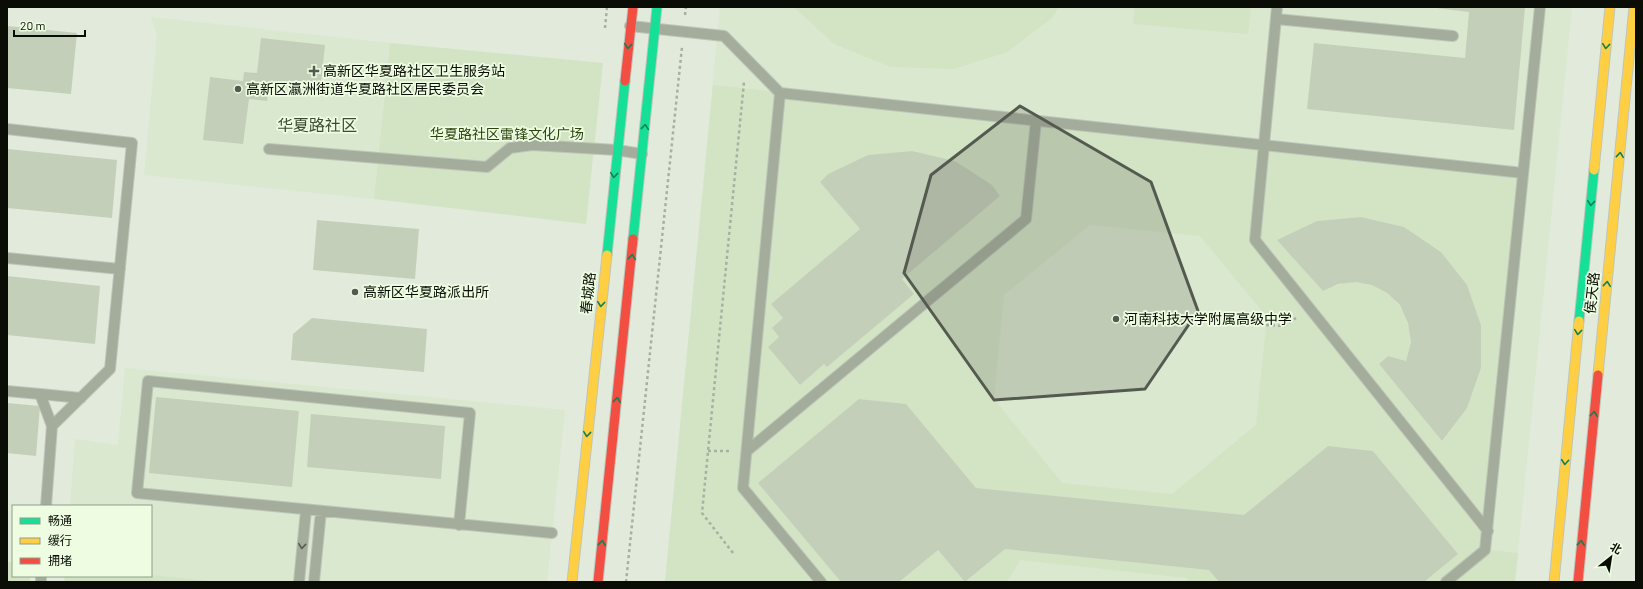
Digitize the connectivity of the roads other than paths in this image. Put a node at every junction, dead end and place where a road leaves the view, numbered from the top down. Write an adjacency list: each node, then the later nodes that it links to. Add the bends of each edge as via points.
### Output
1 (632, 7): 8 (street, 春城路)
2 (657, 7): 9 (street)
3 (1277, 7): 7 (lane)
4 (1540, 7): 18 (lane)
5 (1610, 7): 38 (street, 侯天路, one-way to 38)
6 (1634, 7): 39 (street, 侯天路, one-way to 6)
7 (1276, 18): 10 (lane); 14 (lane)
8 (630, 26): 9 (lane); 16 (street, 春城路, one-way to 16)
9 (655, 29): 11 (lane, via 724,36); 17 (street, one-way to 9)
10 (1453, 36)
11 (780, 93): 12 (lane); 25 (lane)
12 (1036, 121): 14 (lane); 25 (lane, via 1026,219)
13 (7, 130): 20 (lane, via 132,143)
14 (1264, 145): 18 (lane); 30 (lane, via 1255,240)
15 (269, 149): 16 (lane, via 487,167 510,148 532,145)
16 (617, 150): 17 (lane); 34 (street, 春城路, one-way to 34)
17 (642, 154): 35 (street, one-way to 17)
18 (1523, 173): 30 (lane)
19 (7, 258): 20 (lane)
20 (120, 269): 23 (lane, via 110,369)
21 (7, 391): 22 (lane)
22 (40, 394): 23 (lane); 24 (lane)
23 (81, 398): 24 (lane)
24 (52, 426): 26 (lane)
25 (747, 451): 36 (lane, via 743,488)
26 (46, 505)
27 (306, 510): 28 (lane); 29 (lane, via 137,493 148,381 470,413); 32 (lane, one-way to 32)
28 (321, 511): 29 (lane); 33 (lane)
29 (459, 525): 31 (lane)
30 (1488, 531): 37 (lane, via 1485,550)
31 (552, 533)
32 (299, 582)
33 (314, 582)
34 (572, 582)
35 (598, 582)
36 (821, 582)
37 (1446, 582)
38 (1554, 582)
39 (1578, 582)

